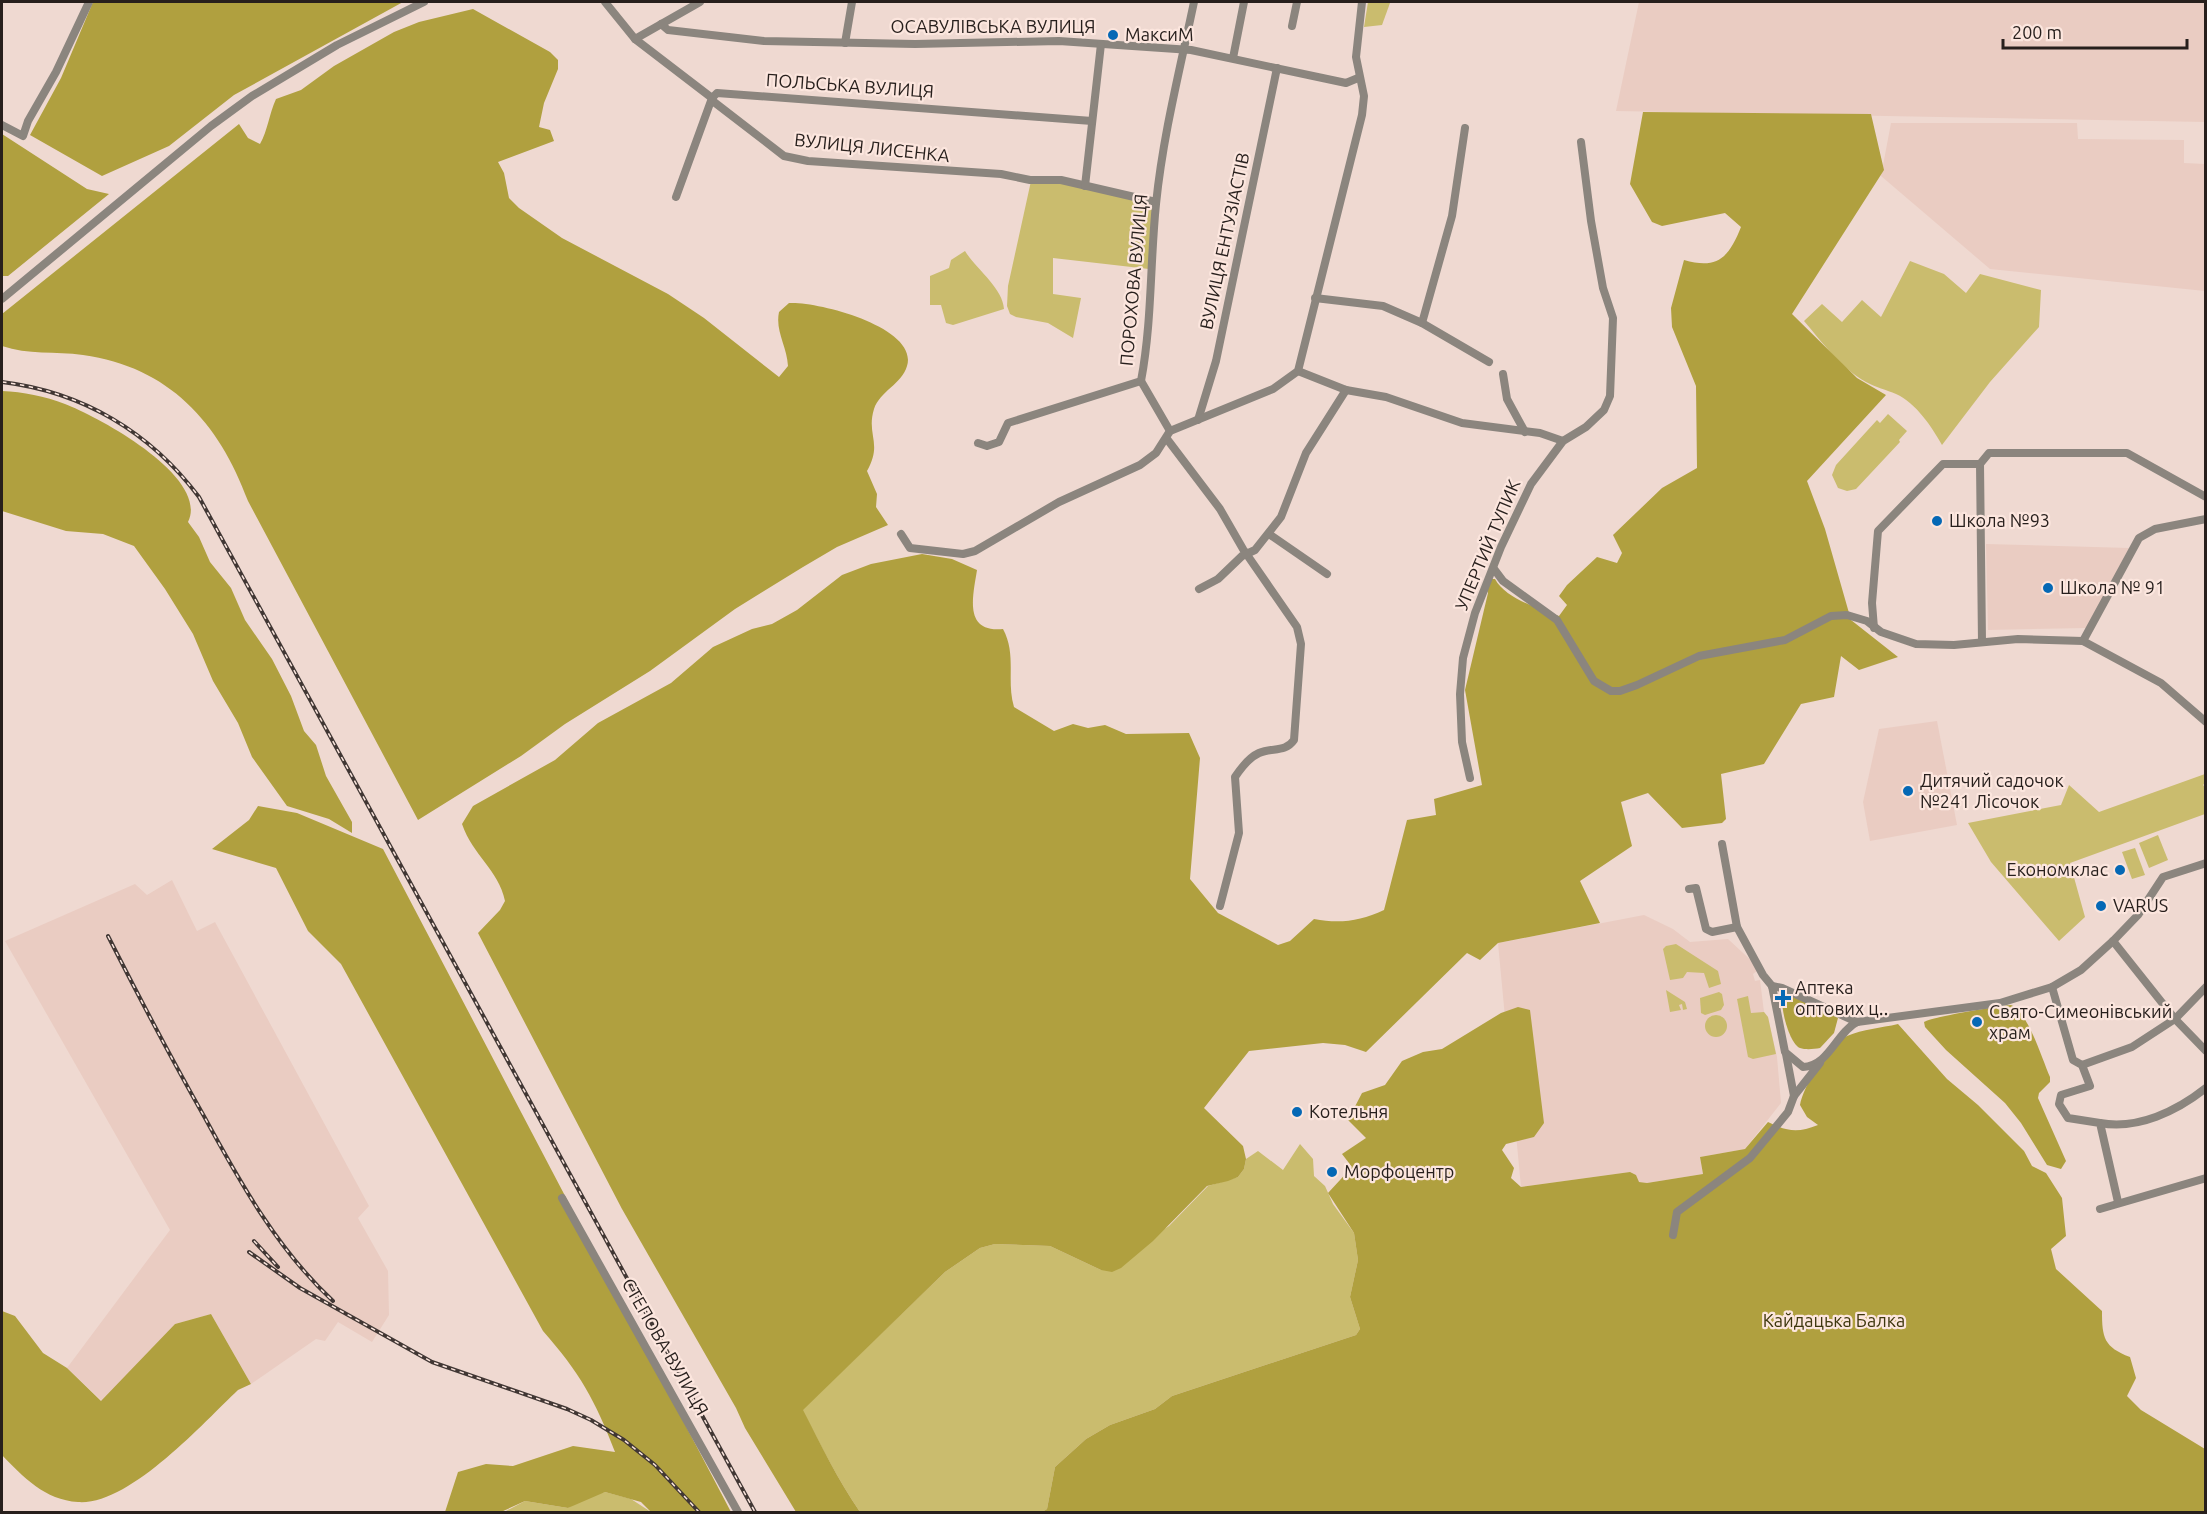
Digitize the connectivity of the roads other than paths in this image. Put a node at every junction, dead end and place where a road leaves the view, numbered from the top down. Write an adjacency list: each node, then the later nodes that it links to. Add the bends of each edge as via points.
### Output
1 (89, 2): 21 (street, via 23,136)
2 (423, 2): 28 (street, via 337,45 252,96)
3 (605, 2): 12 (street, ВУЛИЦЯ ЛИСЕНКА)
4 (700, 2): 10 (street)
5 (852, 2): 13 (street)
6 (1194, 2): 15 (street, ПОРОХОВА ВУЛИЦЯ)
7 (1244, 2): 16 (street)
8 (1297, 2): 11 (street)
9 (1362, 2): 18 (street, via 1356,57)
10 (660, 24): 12 (street); 13 (street, ОСАВУЛІВСЬКА ВУЛИЦЯ, via 668,30 731,38)
11 (1292, 26)
12 (635, 39): 19 (street, ВУЛИЦЯ ЛИСЕНКА)
13 (845, 43): 14 (street, ОСАВУЛІВСЬКА ВУЛИЦЯ)
14 (1101, 44): 15 (street, ОСАВУЛІВСЬКА ВУЛИЦЯ); 20 (street)
15 (1184, 50): 16 (street, ОСАВУЛІВСЬКА ВУЛИЦЯ); 26 (street, ПОРОХОВА ВУЛИЦЯ, via 1164,138)
16 (1233, 58): 17 (street, ОСАВУЛІВСЬКА ВУЛИЦЯ)
17 (1276, 68): 18 (street, ОСАВУЛІВСЬКА ВУЛИЦЯ, via 1346,83); 35 (street, ВУЛИЦЯ ЕНТУЗІАСТІВ, via 1216,361)
18 (1359, 78): 27 (street, via 1364,96 1362,115)
19 (712, 98): 20 (street, ПОЛЬСЬКА ВУЛИЦЯ, via 717,93); 24 (street, ВУЛИЦЯ ЛИСЕНКА, via 784,156 1001,174); 25 (street)
20 (1092, 121): 24 (street)
21 (2, 125)
22 (1466, 128): 29 (street, via 1452,216)
23 (1581, 142): 38 (street, УПЕРТИЙ ТУПИК, via 1603,288 1613,318 1610,396 1604,410)
24 (1085, 186): 26 (street, ВУЛИЦЯ ЛИСЕНКА)
25 (676, 197)
26 (1156, 202): 33 (street, ПОРОХОВА ВУЛИЦЯ)
27 (1315, 298): 29 (street, via 1383,306); 31 (street)
28 (2, 299)
29 (1422, 323): 30 (street)
30 (1489, 362)
31 (1298, 371): 34 (street); 35 (street, via 1273,389)
32 (1503, 374): 36 (street, via 1507,399)
33 (1142, 381): 37 (street); 39 (street, ПОРОХОВА ВУЛИЦЯ, via 1008,423 999,442 987,446)
34 (1346, 390): 36 (street, via 1386,397 1461,423); 44 (street, via 1306,453 1291,498)
35 (1198, 420): 37 (street)
36 (1525, 432): 38 (street)
37 (1168, 435): 43 (street, via 1156,453 1140,465 1059,502 975,551 963,554 910,548); 45 (street)
38 (1563, 441): 46 (street, УПЕРТИЙ ТУПИК, via 1531,484)
39 (978, 443)
40 (1980, 464): 41 (street, via 1989,453 2127,453); 49 (street, via 1943,464 1880,528 1872,594); 51 (street)
41 (2205, 496)
42 (2205, 519): 50 (street, via 2155,530 2139,538)
43 (902, 534)
44 (1269, 534): 45 (street); 47 (street)
45 (1248, 554): 48 (street); 57 (street, via 1297,627 1301,644 1297,721 1290,746 1261,752 1235,777 1239,833)
46 (1494, 569): 49 (street, via 1503,581 1557,620 1594,681 1611,691 1637,685 1699,656 1785,640 1831,616 1847,615 1867,621); 53 (street, УПЕРТИЙ ТУПИК, via 1475,613 1463,658 1461,736)
47 (1327, 574)
48 (1199, 589)
49 (1874, 628): 51 (street, via 1916,644)
50 (2083, 640): 51 (street); 52 (street, via 2161,683)
51 (1982, 642)
52 (2205, 722)
53 (1470, 778)
54 (1722, 844): 58 (street)
55 (2205, 863): 59 (street, via 2163,877 2138,915)
56 (1689, 889): 58 (street, via 1696,888 1706,929 1712,932)
57 (1220, 906)
58 (1737, 927): 60 (street)
59 (2113, 942): 61 (street, via 2081,970); 63 (street)
60 (1772, 986): 64 (street); 65 (street)
61 (2052, 987): 64 (street, via 2000,1003); 68 (street, via 2073,1060)
62 (2205, 987): 63 (street)
63 (2175, 1019): 66 (street); 68 (street, via 2132,1047)
64 (1857, 1022): 67 (street, via 1840,1035)
65 (1785, 1052): 67 (street, via 1803,1067); 70 (street)
66 (2205, 1052)
67 (1826, 1056): 70 (street)
68 (2082, 1065): 71 (street, via 2090,1086 2061,1095 2059,1104 2068,1118)
69 (2205, 1088): 71 (street, via 2163,1115 2137,1123)
70 (1794, 1096): 76 (street, via 1788,1112 1761,1147 1677,1212)
71 (2100, 1123): 74 (street)
72 (2205, 1178): 74 (street)
73 (562, 1198): 77 (street, СТЕПОВА ВУЛИЦЯ)
74 (2118, 1202): 75 (street)
75 (2100, 1209)
76 (1673, 1234)
77 (738, 1512)

